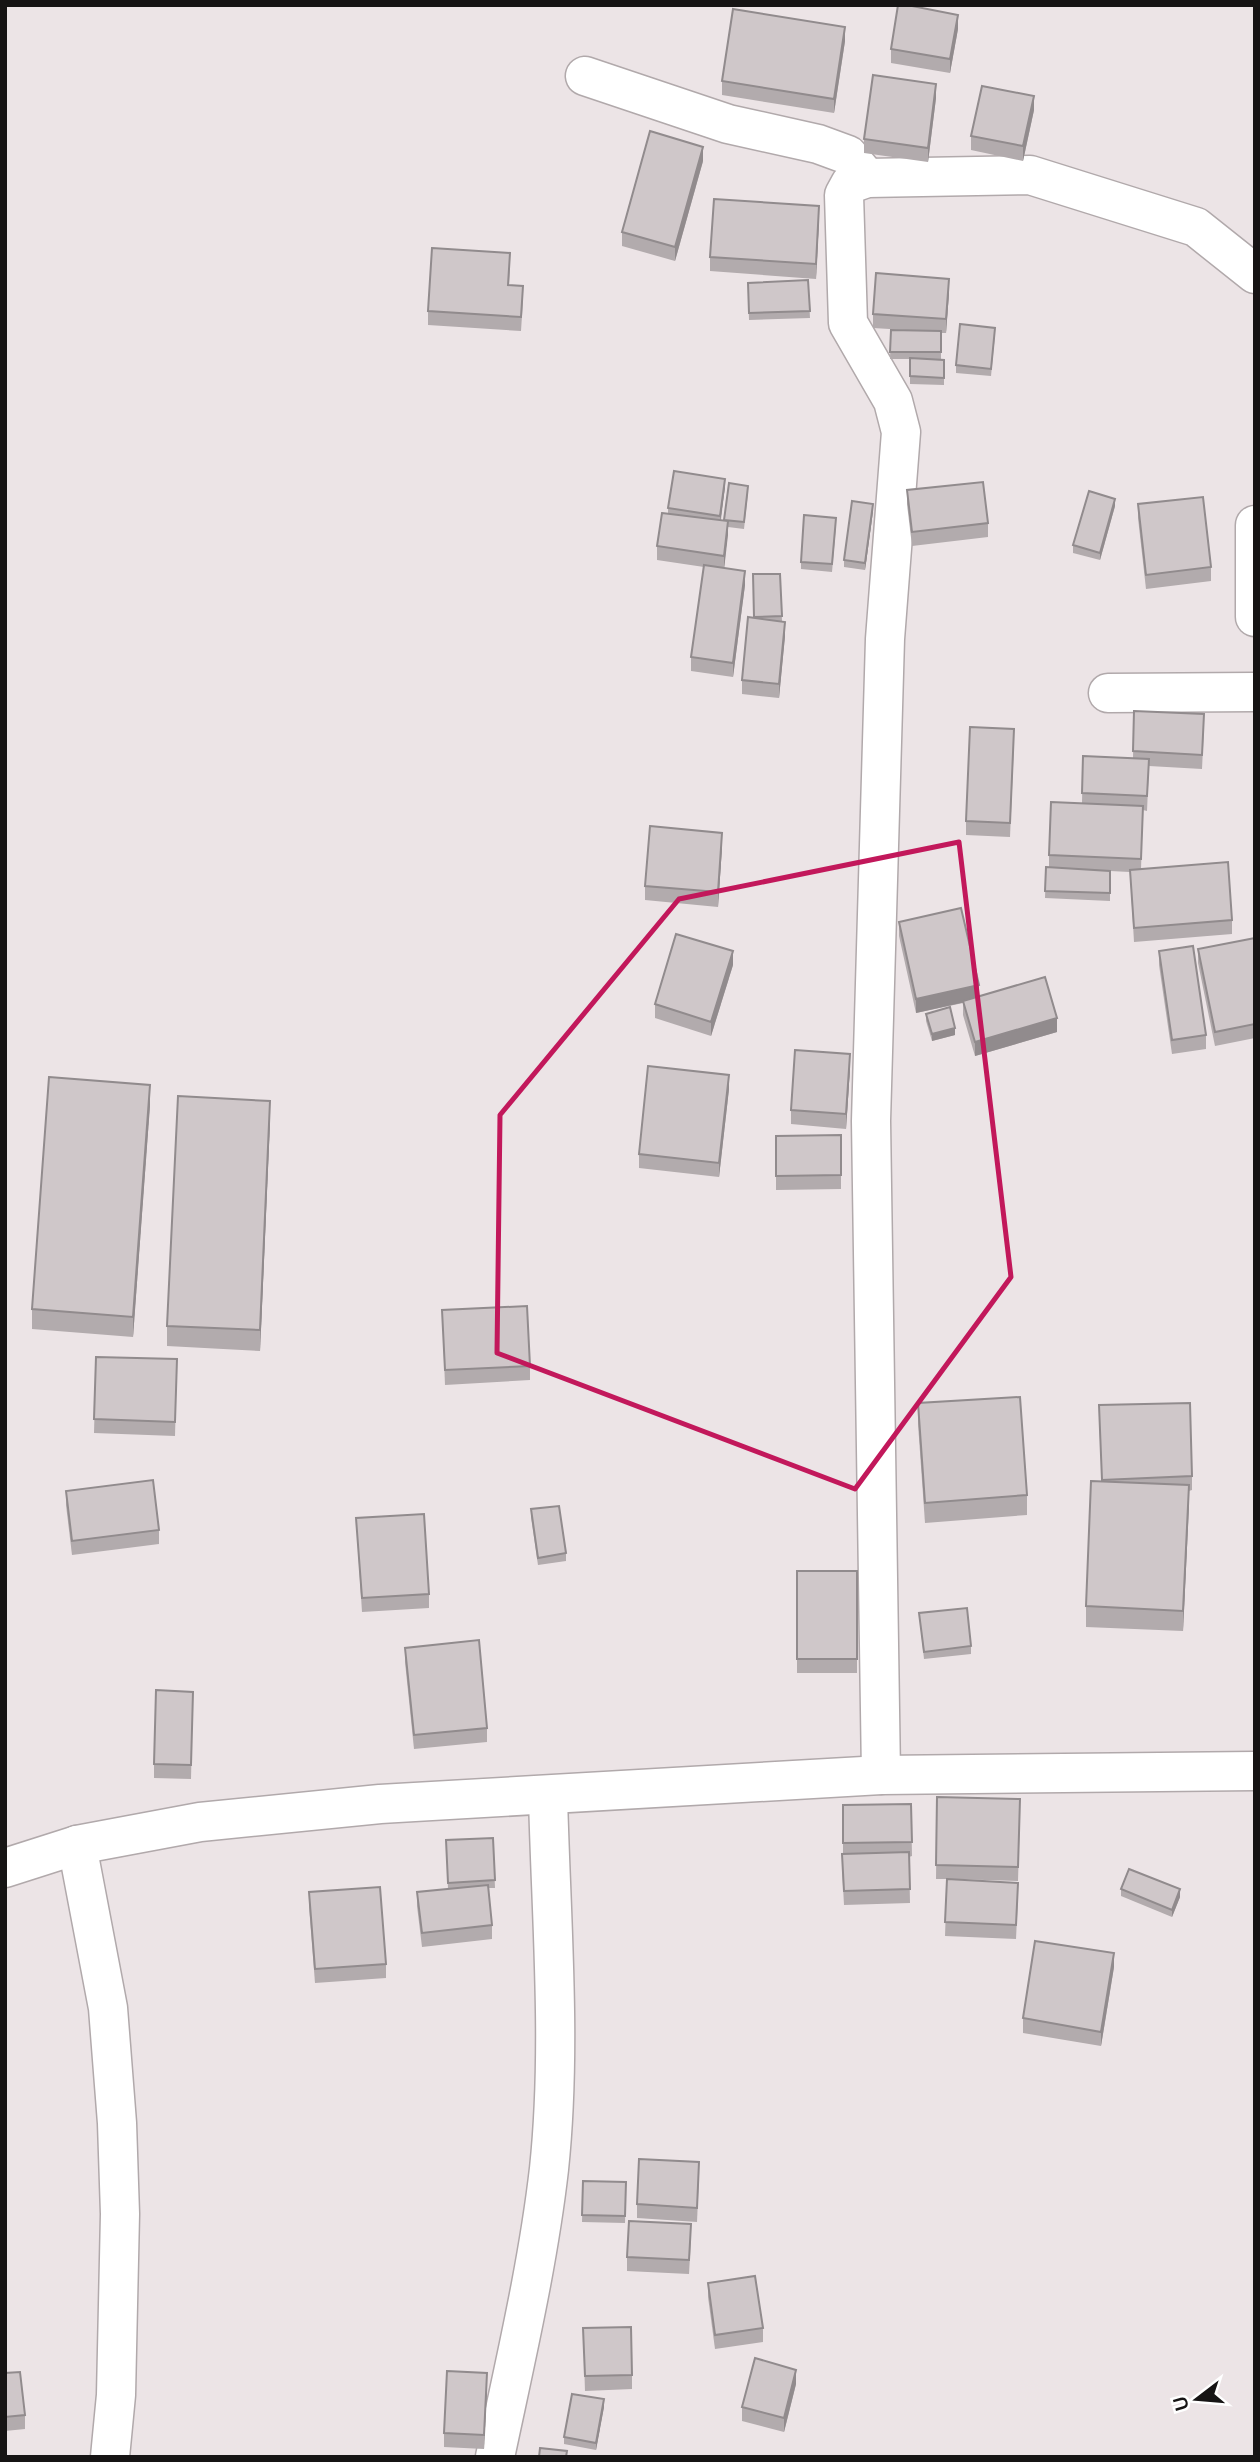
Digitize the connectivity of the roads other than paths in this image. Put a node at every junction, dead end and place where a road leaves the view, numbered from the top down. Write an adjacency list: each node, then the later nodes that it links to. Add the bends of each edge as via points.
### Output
1 (585, 76): 2 (street, via 728,124 848,155)
2 (867, 178): 3 (street, via 1030,175 1196,226); 9 (street, via 850,184 844,195 846,314 894,401 901,432 885,639 870,1121)
3 (1255, 274)
4 (1255, 525): 5 (street)
5 (1255, 617)
6 (1255, 692): 7 (street)
7 (1108, 694)
8 (1255, 1772): 9 (street)
9 (881, 1775): 10 (street)
10 (548, 1796): 11 (street, via 393,1803 200,1822); 14 (street, via 554,2084 549,2168)
11 (77, 1845): 12 (street); 13 (street, via 108,2008 117,2123 120,2214)
12 (5, 1868)
13 (110, 2457)
14 (495, 2457)

